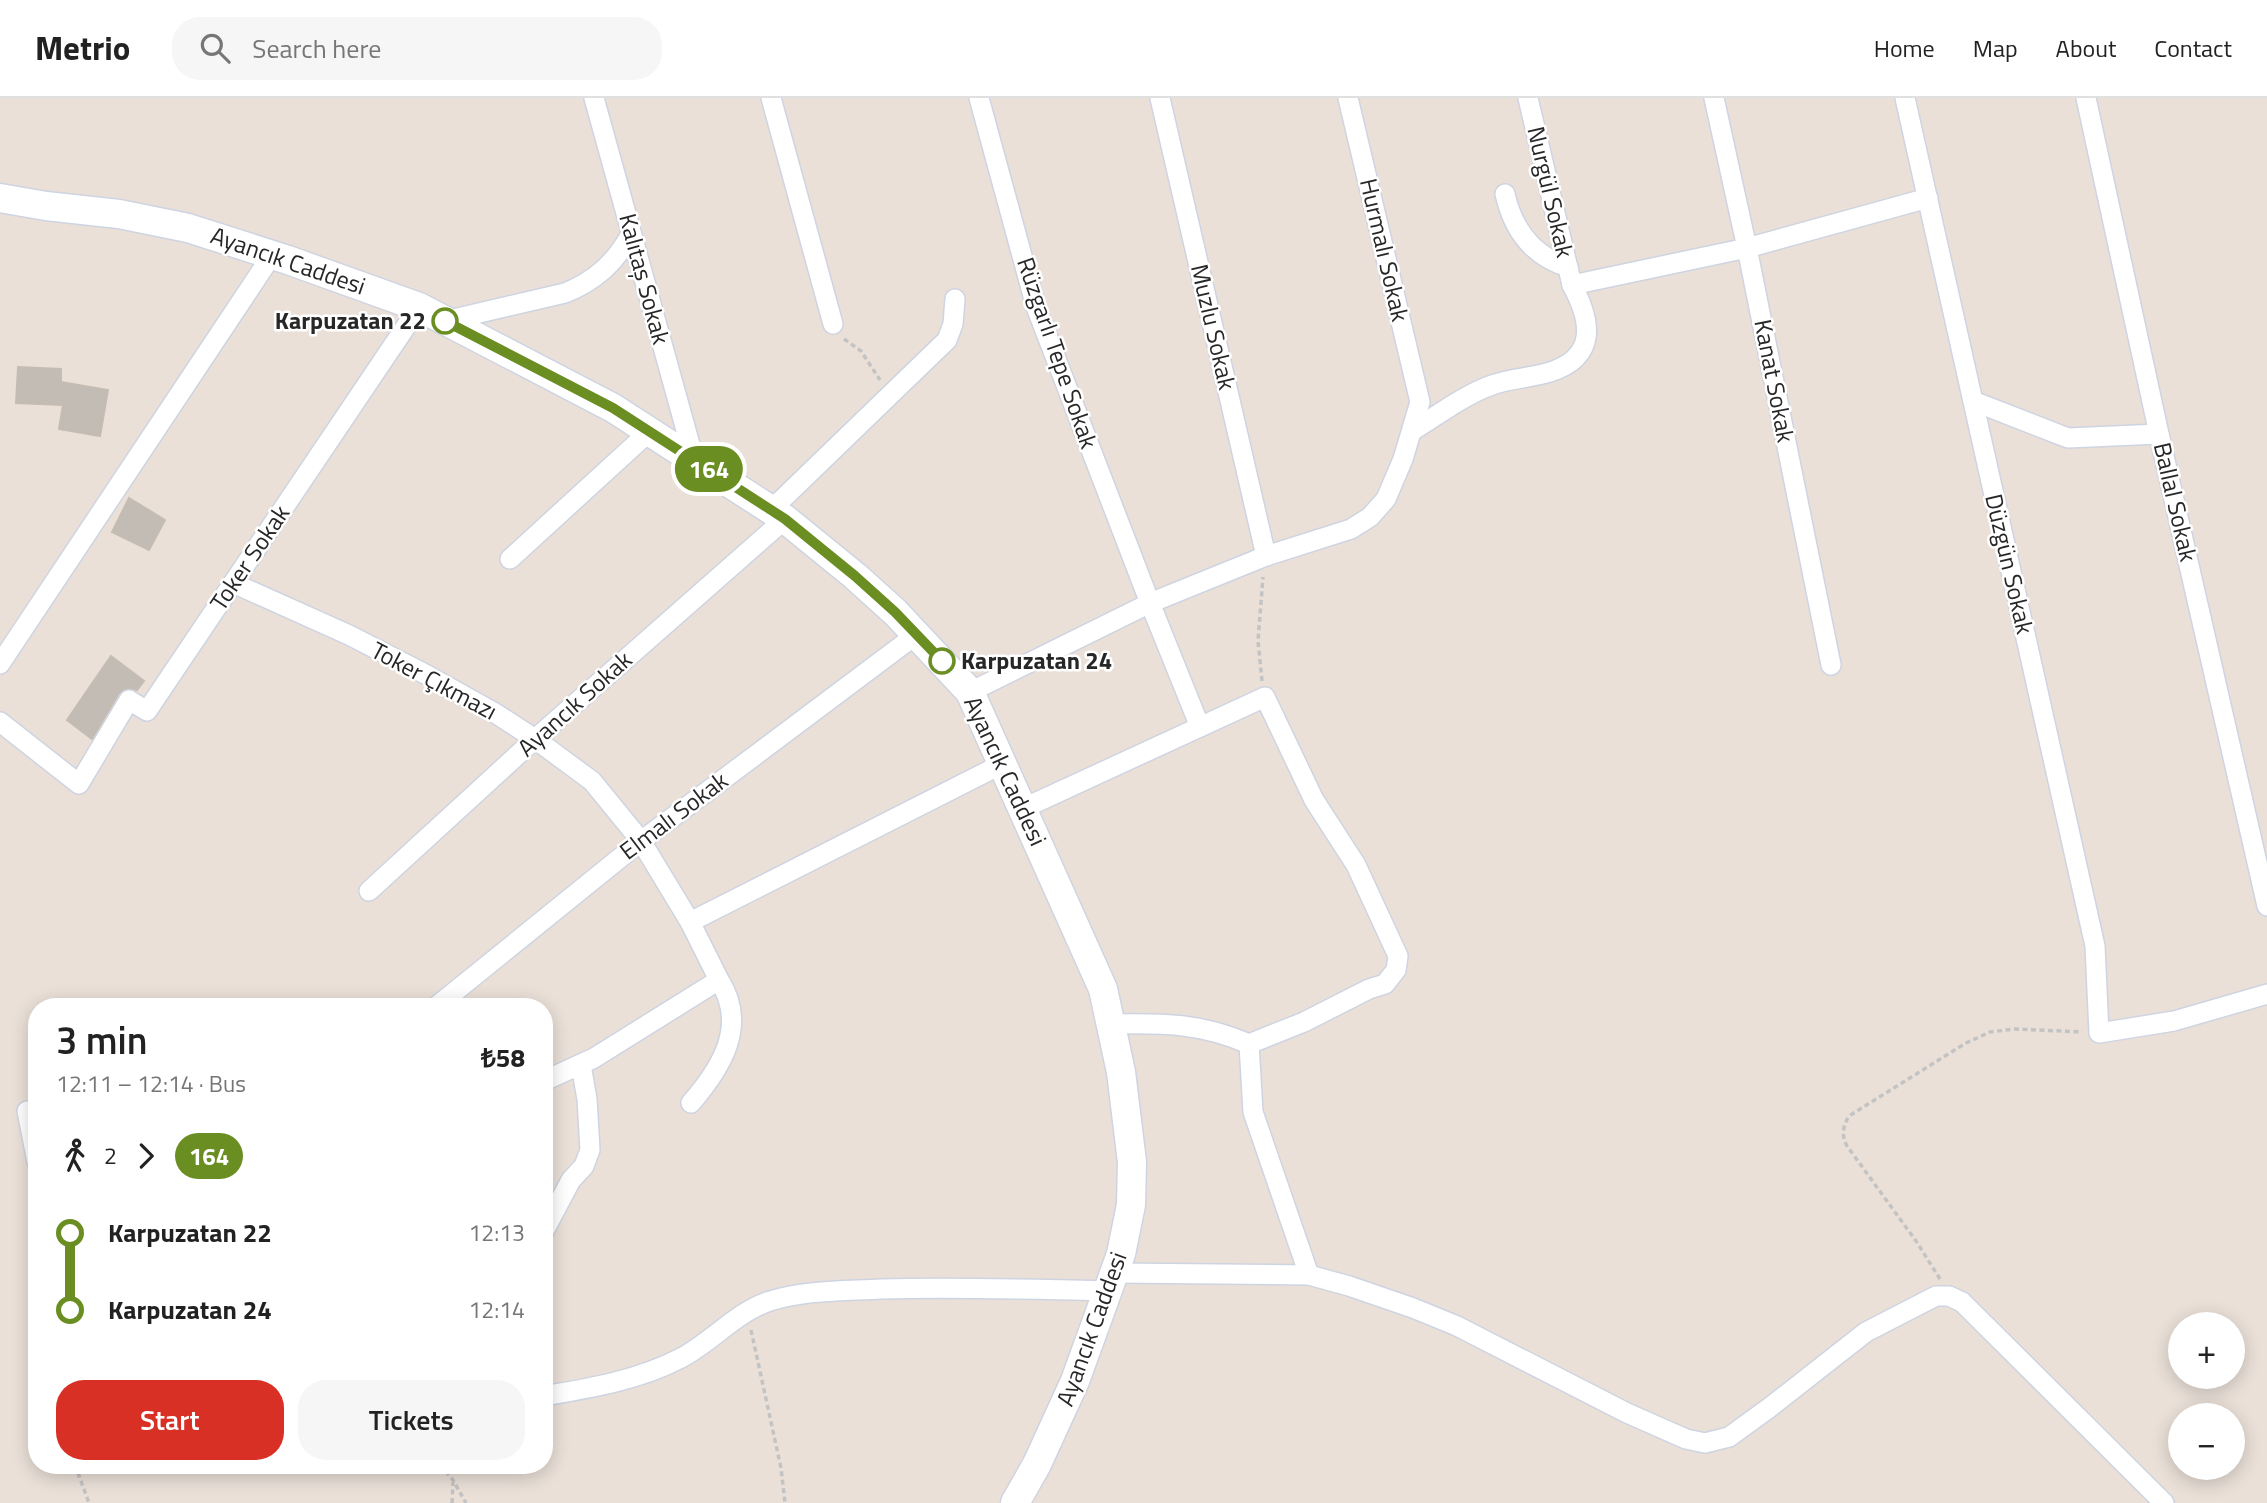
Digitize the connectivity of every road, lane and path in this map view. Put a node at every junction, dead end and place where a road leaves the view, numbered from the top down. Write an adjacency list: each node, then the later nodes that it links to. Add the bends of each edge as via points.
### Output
1 (594, 98): 13 (street, Kalıtaş Sokak)
2 (771, 98): 20 (street)
3 (979, 98): 31 (street, Rüzgarlı Tepe Sokak, via 1036,307)
4 (1160, 98): 28 (street, Muzlu Sokak)
5 (1348, 98): 24 (street, Hurmalı Sokak, via 1420,402)
6 (1528, 98): 16 (street, Nurgül Sokak)
7 (1714, 98): 14 (street, Kanat Sokak)
8 (1905, 98): 12 (street, Düzgün Sokak)
9 (2086, 98): 25 (street, Ballal Sokak)
10 (1505, 194): 16 (street, via 1515,224 1530,245)
11 (0, 198): 15 (street, Ayancık Caddesi, via 154,220)
12 (1927, 198): 14 (street); 22 (street, Düzgün Sokak)
13 (631, 234): 19 (street, via 603,272 578,288); 26 (street, Kalıtaş Sokak)
14 (1747, 248): 16 (street); 34 (street, Kanat Sokak)
15 (272, 255): 18 (street, Ayancık Caddesi); 33 (street)
16 (1570, 276): 24 (street, Nurgül Sokak, via 1587,329 1586,342 1577,355 1549,372 1479,390)
17 (955, 299): 21 (street, Ayancık Sokak, via 947,340)
18 (419, 307): 19 (street, Ayancık Caddesi); 30 (street, Toker Sokak)
19 (445, 321): 23 (street, Ayancık Caddesi)
20 (833, 324): 21 (path, via 877,373)
21 (885, 399): 27 (street, Ayancık Sokak)
22 (1973, 401): 25 (street, via 2068,438); 50 (street, Düzgün Sokak, via 2095,946)
23 (650, 431): 26 (street, Ayancık Caddesi); 29 (street)
24 (1412, 431): 28 (street, via 1386,499 1370,517 1351,529)
25 (2159, 433): 44 (street, Ballal Sokak)
26 (694, 459): 27 (street, Ayancık Caddesi)
27 (778, 515): 32 (street, Ayancık Caddesi, via 855,576); 39 (street, Ayancık Sokak)
28 (1266, 556): 31 (street); 36 (path, via 1258,631)
29 (510, 559)
30 (233, 583): 37 (street, Toker Sokak, via 147,711 129,700 79,783); 39 (street, Toker Çıkmazı, via 427,675)
31 (1150, 603): 35 (street); 38 (street, Rüzgarlı Tepe Sokak)
32 (916, 634): 35 (street, Ayancık Caddesi); 42 (street, Elmalı Sokak)
33 (0, 664)
34 (1831, 665)
35 (970, 692): 40 (street, Ayancık Caddesi)
36 (1265, 697): 38 (street); 51 (street, via 1314,800 1356,865 1397,949 1398,964 1385,984)
37 (0, 722)
38 (1200, 727): 41 (street)
39 (535, 739): 42 (street, Toker Çıkmazı, via 592,781); 43 (street, Ayancık Sokak)
40 (1004, 763): 41 (street, Ayancık Caddesi); 45 (street)
41 (1024, 808): 49 (street, Ayancık Caddesi, via 1104,989)
42 (641, 841): 45 (street, Toker Çıkmazı); 48 (street, Elmalı Sokak)
43 (369, 891)
44 (2267, 906)
45 (690, 922): 46 (street, Toker Çıkmazı)
46 (719, 980): 52 (street); 54 (street, Toker Çıkmazı, via 733,1015 730,1037 712,1076)
47 (2267, 994): 50 (street, via 2174,1021)
48 (447, 998)
49 (1112, 1024): 51 (street, via 1187,1025); 59 (street, Ayancık Caddesi, via 1133,1180 1127,1230)
50 (2099, 1032): 60 (path, via 1990,1032 1845,1122 1847,1146)
51 (1249, 1044): 58 (street, via 1253,1112)
52 (581, 1065): 53 (street); 57 (street, via 590,1150)
53 (553, 1077)
54 (691, 1103)
55 (27, 1111): 56 (street)
56 (28, 1116)
57 (553, 1214)
58 (1309, 1275): 59 (street); 60 (street, via 1381,1296 1446,1322 1627,1413 1705,1443 1729,1437 1866,1332 1930,1298)
59 (1112, 1282): 61 (street, via 833,1291 785,1297); 70 (street, Ayancık Caddesi, via 1058,1420)
60 (1950, 1296): 71 (street, via 1962,1302)
61 (746, 1311): 62 (street, via 697,1348 661,1367); 69 (path)
62 (553, 1394)
63 (78, 1474): 66 (path)
64 (448, 1474): 65 (path)
65 (453, 1480): 67 (path); 68 (path)
66 (89, 1503)
67 (452, 1503)
68 (466, 1503)
69 (785, 1503)
70 (1015, 1503)
71 (2164, 1503)

